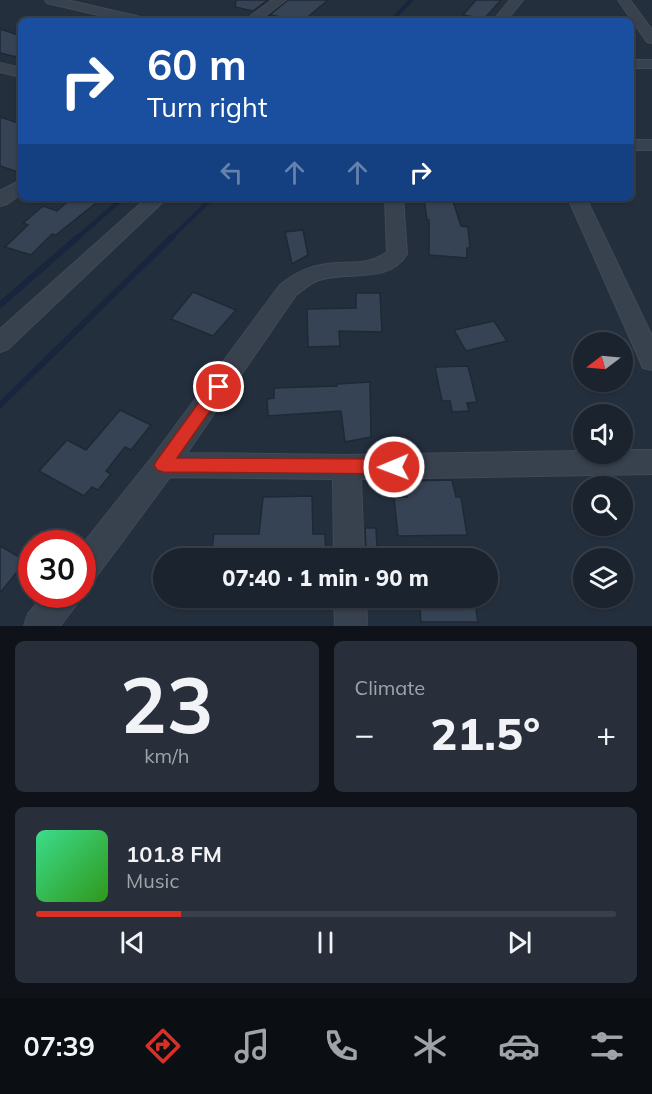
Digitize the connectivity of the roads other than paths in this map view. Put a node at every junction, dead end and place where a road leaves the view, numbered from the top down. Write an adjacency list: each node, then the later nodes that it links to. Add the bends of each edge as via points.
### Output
1 (51, 0): 5 (street)
2 (280, 0): 6 (street)
3 (517, 0): 7 (street)
4 (624, 0): 8 (street)
5 (127, 18)
6 (254, 18)
7 (502, 18)
8 (652, 39)
9 (634, 64): 10 (street)
10 (652, 64)
11 (0, 67): 12 (street)
12 (18, 72)
13 (634, 145): 14 (street)
14 (652, 145)
15 (155, 201): 18 (street)
16 (394, 201): 21 (street, via 397,254 377,267 318,272 288,290)
17 (578, 201): 19 (street)
18 (0, 343)
19 (652, 361)
20 (652, 462): 22 (street)
21 (163, 465): 22 (street); 24 (street)
22 (347, 468): 23 (street)
23 (349, 548)
24 (96, 552)
25 (54, 608): 27 (street)
26 (350, 608): 28 (street)
27 (40, 626)
28 (351, 626)

